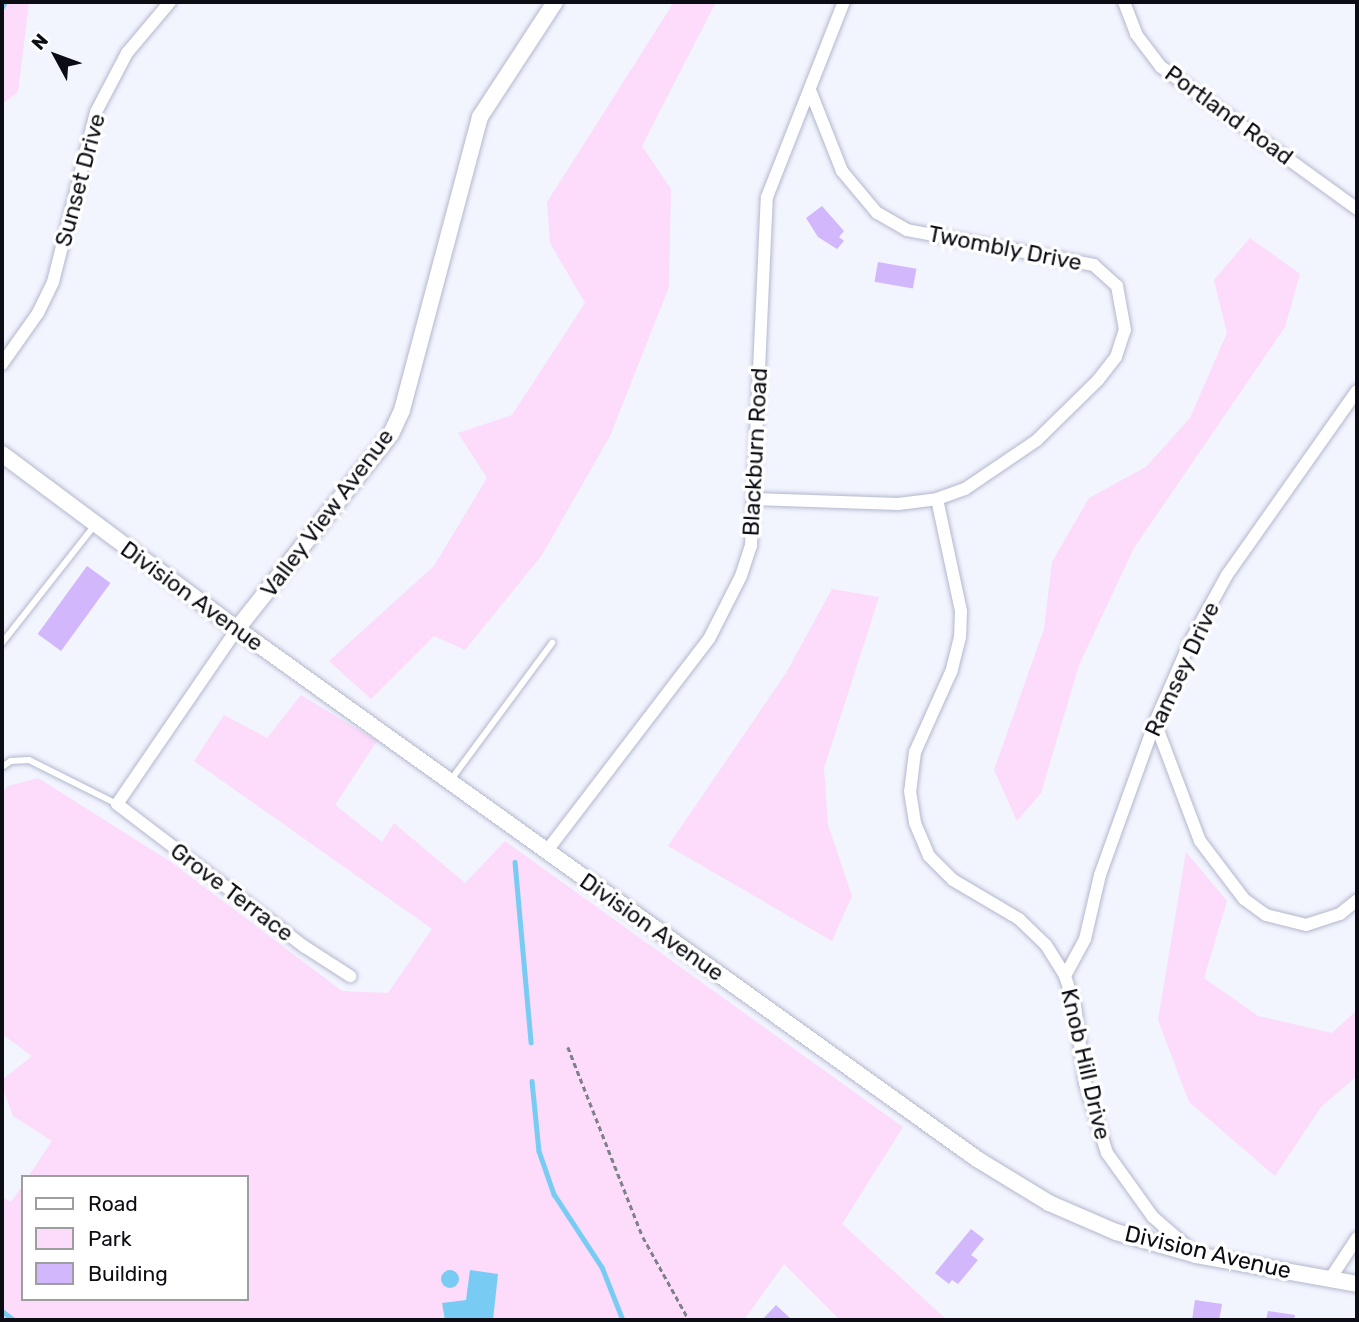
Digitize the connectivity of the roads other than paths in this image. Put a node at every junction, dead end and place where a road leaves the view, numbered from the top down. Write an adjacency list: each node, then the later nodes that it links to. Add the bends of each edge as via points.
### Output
1 (170, 2): 7 (street, Sunset Drive, via 149,24 110,82 85,145 53,282 38,313)
2 (555, 2): 13 (street, Valley View Avenue, via 480,117 402,410 391,434)
3 (844, 2): 5 (street, Blackburn Road)
4 (1124, 2): 6 (street, Portland Road, via 1136,34 1161,68)
5 (810, 89): 10 (street, Blackburn Road, via 768,197); 11 (street, Twombly Drive, via 842,171 877,213 907,230 1079,258 1108,274 1123,299 1125,330 1108,369 1013,460 965,489)
6 (1357, 209)
7 (2, 364)
8 (1357, 391): 16 (street, Ramsey Drive, via 1227,575)
9 (2, 454): 12 (street, Division Avenue)
10 (754, 499): 11 (street, Twombly Drive, via 898,504); 20 (street, Blackburn Road, via 744,566 709,639)
11 (937, 499): 23 (street, Knob Hill Drive, via 961,611 960,637 951,672 915,752 910,791 915,823 929,856 953,880 1019,919 1046,945)
12 (95, 524): 13 (street, Division Avenue); 14 (lane)
13 (237, 629): 18 (street, Division Avenue); 19 (street, Valley View Avenue)
14 (2, 643)
15 (552, 643): 18 (lane)
16 (1155, 722): 21 (street, via 1200,841 1244,899 1266,915 1306,925 1340,914); 23 (street, Ramsey Drive, via 1100,874 1085,939)
17 (2, 767): 19 (lane, via 11,761 29,761)
18 (449, 782): 20 (street, Division Avenue)
19 (117, 804): 22 (street, Grove Terrace, via 304,947)
20 (546, 852): 25 (street, Division Avenue, via 977,1159 1049,1203 1116,1232)
21 (1357, 900)
22 (350, 976)
23 (1065, 976): 25 (street, Knob Hill Drive, via 1075,1006 1085,1083 1107,1153 1153,1217)
24 (1357, 1238): 26 (street)
25 (1196, 1255): 26 (street, Division Avenue)
26 (1330, 1279): 27 (street, Division Avenue)
27 (1357, 1283)

